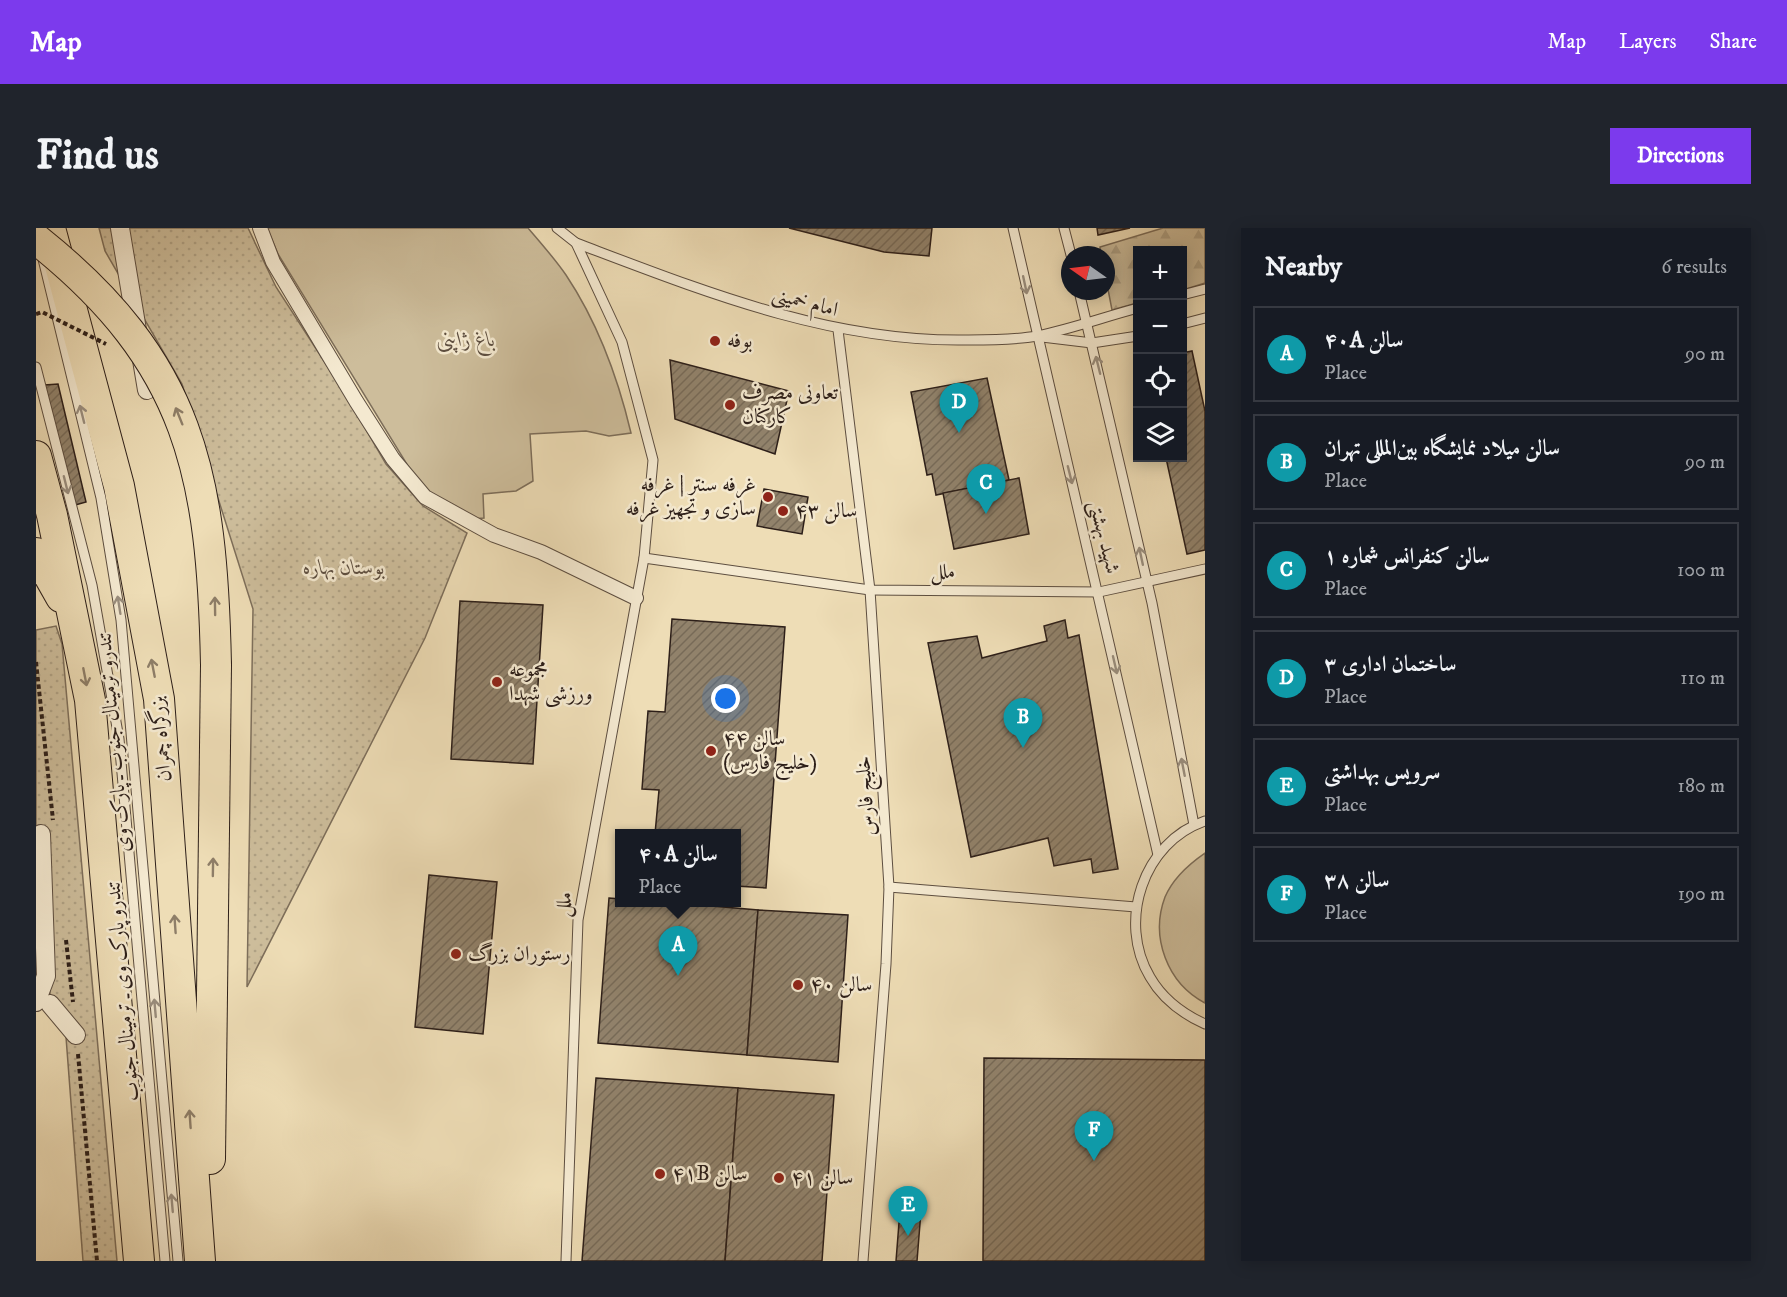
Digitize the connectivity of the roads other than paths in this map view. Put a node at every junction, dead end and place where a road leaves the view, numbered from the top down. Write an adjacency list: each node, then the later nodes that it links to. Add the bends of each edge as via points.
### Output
1 (38, 228): 44 (lane, تندرو ترمینال جنوب ـ پارک وی, one-way to 1, via 121,620 101,498)
2 (50, 228): 45 (highway, بزرگراه چمران, one-way to 2, via 159,699 119,486)
3 (120, 228): 23 (street)
4 (260, 228): 31 (street, via 273,262 344,381 393,459 425,496 494,535 541,552)
5 (557, 228): 9 (lane, ملل)
6 (1013, 228): 19 (lane, شهید بهشتی, one-way to 19)
7 (1065, 228): 10 (lane)
8 (36, 238): 46 (highway, one-way to 8, bridge, via 216,665 208,522 189,440 156,370 124,323 86,281)
9 (576, 243): 18 (lane, امام خمینی, via 714,295); 26 (lane, ملل, via 622,342 653,460)
10 (1069, 246)
11 (1205, 288): 12 (lane)
12 (1187, 293)
13 (1081, 300): 16 (lane, شهید بهشتی)
14 (1133, 309): 16 (lane, امام خمینی)
15 (1205, 318): 17 (lane)
16 (1086, 322): 19 (lane, امام خمینی); 21 (lane, شهید بهشتی)
17 (1187, 323)
18 (838, 330): 19 (lane, امام خمینی, via 898,339); 29 (lane, خلیج فارس)
19 (1036, 336): 21 (lane, امام خمینی); 30 (lane, شهید بهشتی, one-way to 30)
20 (1133, 337): 21 (lane, امام خمینی)
21 (1092, 343): 28 (lane, شهید بهشتی, one-way to 21)
22 (36, 367): 43 (lane, تندرو پارک وی ـ ترمینال جنوب, one-way to 43, via 92,585 119,739)
23 (147, 390)
24 (36, 456): 32 (highway)
25 (36, 553): 32 (highway, via 52,585)
26 (644, 558): 29 (lane, ملل); 31 (lane, ملل)
27 (1205, 569): 28 (lane, ملل)
28 (1147, 582): 30 (lane, ملل); 34 (lane, شهید بهشتی, one-way to 28)
29 (870, 590): 30 (lane, ملل); 37 (lane, خلیج فارس)
30 (1099, 592): 36 (lane, شهید بهشتی, one-way to 36)
31 (636, 598): 47 (lane, ملل, via 579,920)
32 (74, 614): 42 (highway, one-way to 42, via 90,700)
33 (1205, 821): 34 (lane)
34 (1194, 825): 36 (lane)
35 (47, 832): 39 (street, via 46,976)
36 (1158, 855): 38 (lane)
37 (889, 887): 38 (lane); 48 (lane, خلیج فارس)
38 (1136, 907): 40 (lane, via 1137,943 1150,977 1173,1005)
39 (42, 1001): 41 (street)
40 (1205, 1024)
41 (76, 1035)
42 (140, 1261)
43 (165, 1261)
44 (178, 1261)
45 (200, 1261)
46 (209, 1261)
47 (566, 1261)
48 (863, 1261)

